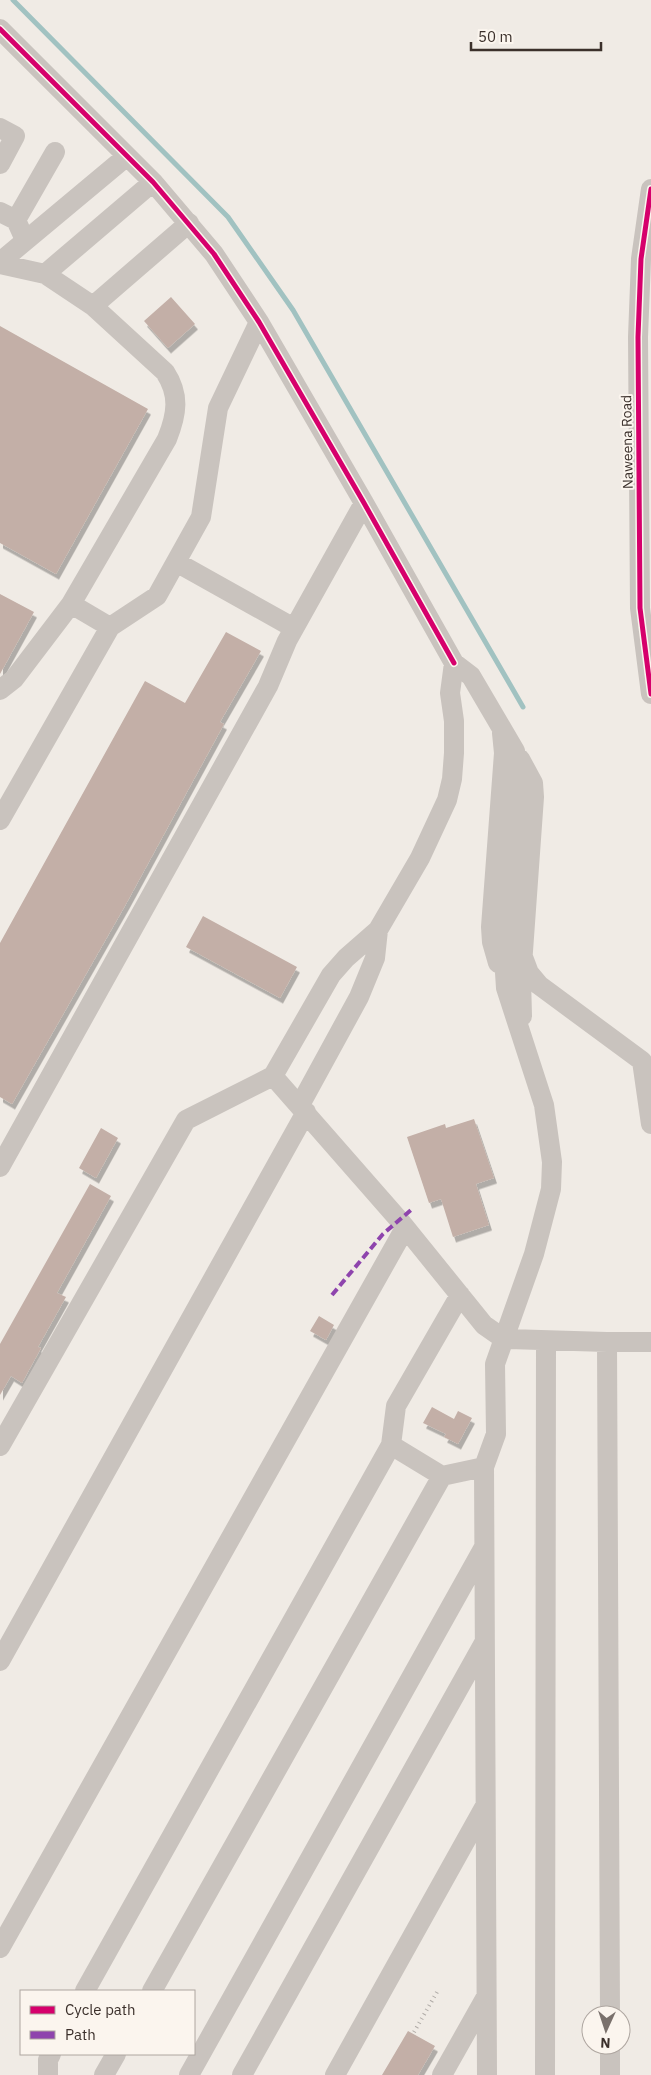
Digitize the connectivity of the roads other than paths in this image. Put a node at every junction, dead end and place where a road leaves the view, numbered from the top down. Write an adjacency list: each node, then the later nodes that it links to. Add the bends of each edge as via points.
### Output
1 (0, 29): 4 (street)
2 (0, 128): 5 (street, via 15,136)
3 (55, 152): 8 (street)
4 (127, 156): 6 (street); 10 (street)
5 (0, 164)
6 (153, 182): 9 (street); 12 (street)
7 (651, 189): 18 (street, Naweena Road, via 641,259 638,337)
8 (8, 216): 10 (street)
9 (189, 223): 13 (street); 14 (street, via 214,254)
10 (25, 240): 11 (street)
11 (0, 263): 12 (street)
12 (45, 274): 13 (street)
13 (93, 306): 20 (street, via 165,372 175,392 176,404 167,440)
14 (258, 322): 15 (street); 16 (street)
15 (234, 374): 17 (street, via 215,488); 17 (street, via 218,408)
16 (364, 503): 22 (street); 23 (street)
17 (201, 517): 19 (street)
18 (645, 550): 25 (street, Naweena Road, via 640,608)
19 (176, 562): 21 (street, via 157,596); 22 (street)
20 (71, 604): 21 (street); 24 (street, via 14,679)
21 (110, 627): 28 (street)
22 (294, 628): 37 (street, via 268,686)
23 (454, 663): 26 (street, via 471,676); 30 (street, via 450,693 454,753 447,800 420,858)
24 (0, 690)
25 (651, 694)
26 (498, 722): 27 (street); 32 (street, via 504,744 491,927 492,942)
27 (515, 751): 29 (street, via 519,769); 29 (street, via 533,782 534,790 532,829)
28 (0, 820)
29 (517, 901): 31 (street); 32 (street, via 504,957)
30 (378, 930): 34 (street, via 331,975); 35 (street, via 374,958 359,997)
31 (522, 957): 33 (street, via 521,1004); 36 (street, via 539,985 642,1062)
32 (506, 988): 33 (street)
33 (525, 1045): 40 (street, via 544,1105 552,1162 551,1189 534,1254)
34 (273, 1076): 35 (street); 45 (street, via 186,1120)
35 (303, 1109): 38 (street); 50 (street)
36 (651, 1124)
37 (0, 1167)
38 (405, 1228): 39 (street); 52 (street)
39 (460, 1295): 40 (street, via 484,1325); 44 (street, via 396,1406)
40 (504, 1339): 41 (street); 46 (street, via 495,1364 496,1434)
41 (546, 1341): 42 (street); 68 (street)
42 (607, 1342): 43 (street); 57 (street)
43 (651, 1342)
44 (391, 1445): 47 (street); 54 (street)
45 (0, 1446)
46 (484, 1467): 47 (street); 48 (street)
47 (442, 1476): 55 (street)
48 (484, 1547): 49 (street); 63 (street)
49 (485, 1641): 51 (street); 64 (street)
50 (0, 1661)
51 (486, 1806): 56 (street); 65 (street)
52 (6, 1924): 53 (street)
53 (0, 1948)
54 (86, 1990)
55 (153, 1990)
56 (487, 1995): 66 (street); 67 (street)
57 (610, 2005)
58 (50, 2055): 61 (street)
59 (115, 2055): 62 (street)
60 (610, 2055): 69 (street)
61 (48, 2075)
62 (104, 2075)
63 (189, 2075)
64 (242, 2075)
65 (335, 2075)
66 (442, 2075)
67 (487, 2075)
68 (545, 2075)
69 (610, 2075)

